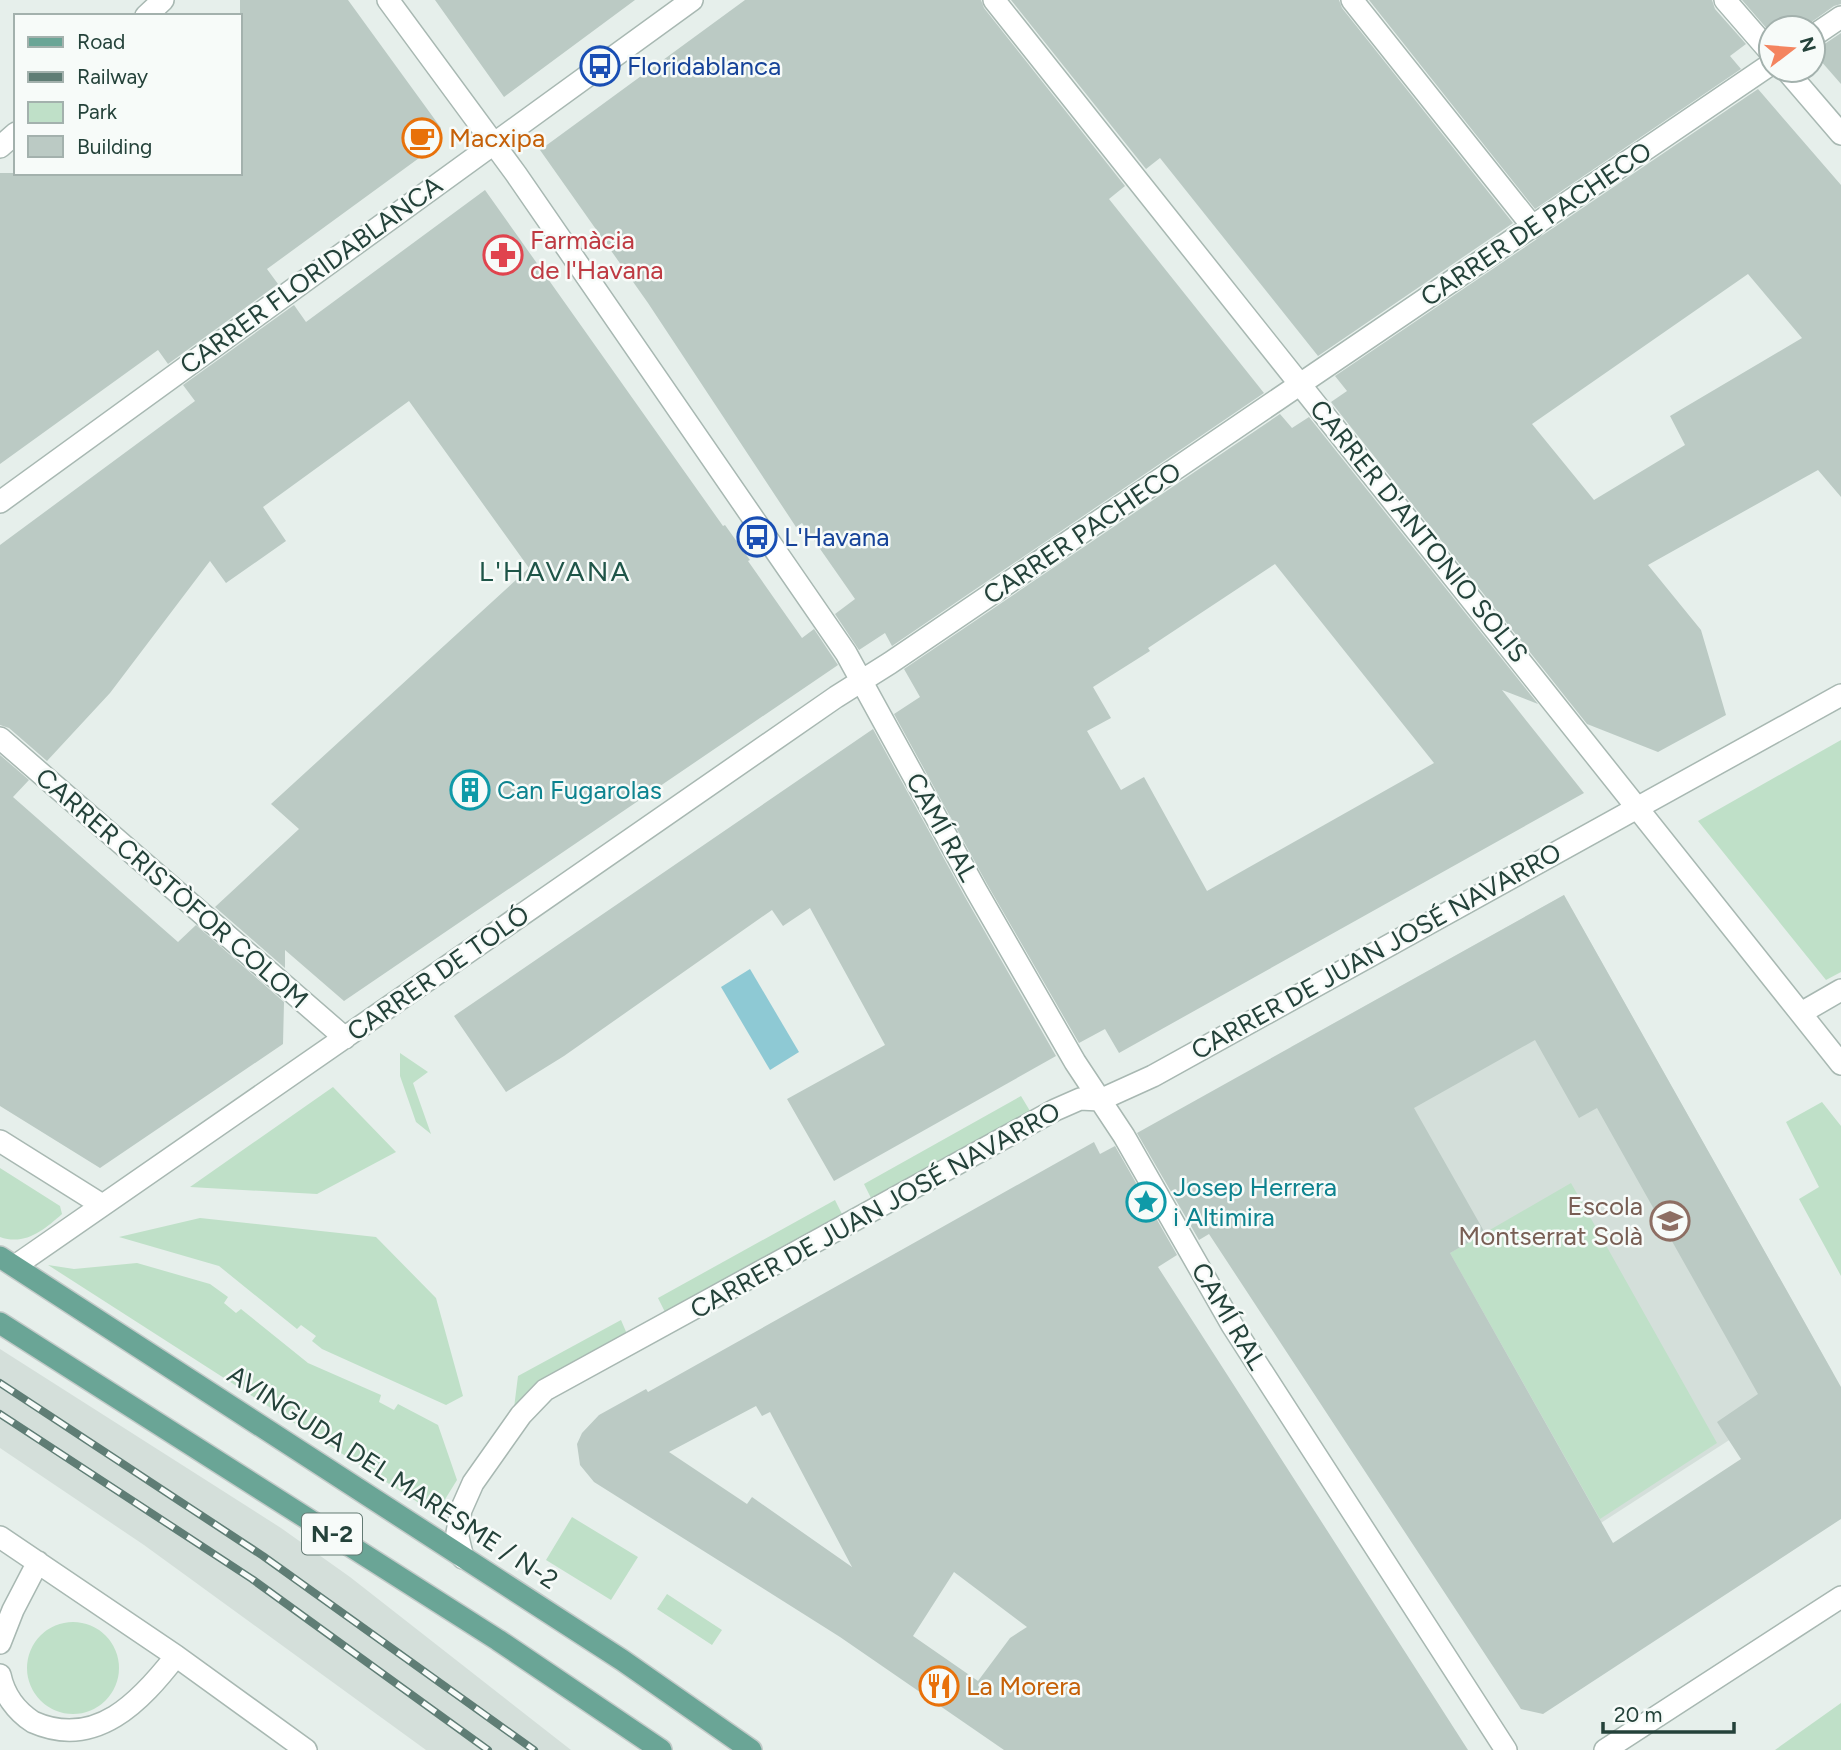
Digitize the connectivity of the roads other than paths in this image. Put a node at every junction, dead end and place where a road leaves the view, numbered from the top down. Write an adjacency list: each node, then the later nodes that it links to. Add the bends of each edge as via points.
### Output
1 (163, 0): 7 (street)
2 (388, 0): 13 (street, CAMÍ RAL)
3 (692, 0): 13 (street, CARRER FLORIDABLANCA)
4 (994, 0): 16 (street, CARRER D'ANTONIO SOLIS)
5 (1352, 0): 15 (street)
6 (1725, 0): 8 (street)
7 (148, 14)
8 (1757, 37)
9 (1757, 74): 15 (street, CARRER DE PACHECO)
10 (1798, 84): 11 (street)
11 (1841, 134)
12 (14, 135): 14 (street)
13 (493, 143): 17 (street, CARRER FLORIDABLANCA); 18 (street, CAMÍ RAL)
14 (0, 147)
15 (1533, 227): 16 (street, CARRER DE PACHECO)
16 (1301, 384): 18 (street, CARRER PACHECO); 21 (street, CARRER D'ANTONIO SOLIS)
17 (0, 502)
18 (861, 680): 24 (street, CARRER DE TOLÓ); 26 (street, CAMÍ RAL, via 976,890)
19 (1841, 695): 21 (street, CARRER DE JUAN JOSÉ NAVARRO)
20 (0, 738): 24 (street, CARRER CRISTÒFOR COLOM)
21 (1638, 806): 23 (street, CARRER D'ANTONIO SOLIS); 26 (street, CARRER DE JUAN JOSÉ NAVARRO, via 1153,1076)
22 (1841, 990): 23 (street)
23 (1801, 1013): 25 (street, CARRER D'ANTONIO SOLIS)
24 (345, 1038): 28 (street, CARRER DE TOLÓ)
25 (1841, 1064)
26 (1100, 1100): 32 (street, CARRER DE JUAN JOSÉ NAVARRO, via 1080,1099 1055,1110 545,1390 520,1415 473,1483 457,1533); 41 (street, CAMÍ RAL, via 1232,1325)
27 (0, 1141): 28 (street)
28 (102, 1205): 29 (street, CARRER DE TOLÓ)
29 (7, 1261): 32 (main road, AVINGUDA DEL MARESME / N-2 / N-2)
30 (0, 1323): 39 (main road, N-2, via 498,1640)
31 (0, 1537): 33 (street)
32 (463, 1558): 40 (main road, AVINGUDA DEL MARESME / N-2 / N-2)
33 (38, 1562): 35 (street); 36 (street)
34 (1841, 1597): 42 (street)
35 (0, 1643)
36 (176, 1656): 37 (street, via 141,1699 104,1730 70,1735 46,1730 23,1715); 38 (street)
37 (0, 1675)
38 (306, 1750)
39 (661, 1750)
40 (751, 1750)
41 (1506, 1750)
42 (1605, 1750)

